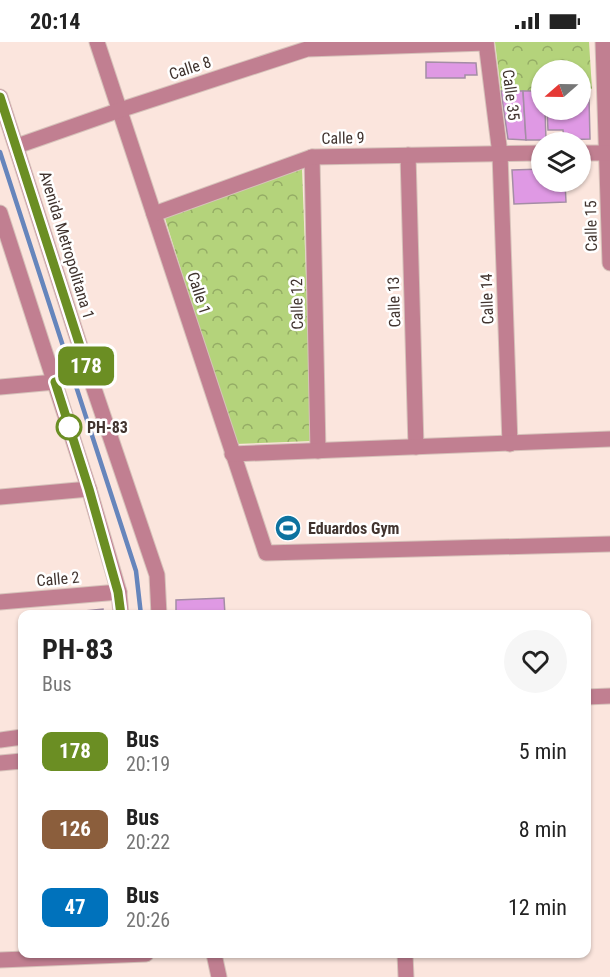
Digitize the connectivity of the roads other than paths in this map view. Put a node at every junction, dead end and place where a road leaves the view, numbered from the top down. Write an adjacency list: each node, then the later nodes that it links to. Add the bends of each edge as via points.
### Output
1 (97, 42): 5 (street, Calle 1)
2 (603, 42): 9 (street, Calle 15)
3 (486, 43): 5 (street, Calle 8, via 307,49); 10 (street, Calle 35)
4 (0, 97): 6 (street, Avenida Metropolitana 1)
5 (120, 110): 6 (street, Calle 8); 14 (street, Calle 1)
6 (17, 146): 17 (street, Avenida Metropolitana 1)
7 (531, 153): 10 (street, Calle 9)
8 (591, 153): 9 (street)
9 (609, 153): 16 (street, Calle 15)
10 (500, 154): 11 (street, Calle 9); 21 (street, Calle 14)
11 (408, 155): 12 (street, Calle 9); 22 (street, Calle 13)
12 (312, 157): 14 (street, Calle 9); 23 (street, Calle 12)
13 (0, 213): 15 (street)
14 (154, 214): 24 (street, Calle 1)
15 (4, 237): 18 (street)
16 (610, 263)
17 (84, 372): 18 (street); 31 (street, Avenida Metropolitana 1, via 157,575)
18 (58, 381): 19 (street); 25 (street)
19 (0, 387)
20 (610, 439): 21 (street)
21 (510, 444): 22 (street)
22 (416, 447): 23 (street)
23 (318, 451): 24 (street)
24 (232, 454): 27 (street, Calle 1, via 264,550 269,554)
25 (89, 489): 26 (street); 28 (street)
26 (0, 497)
27 (610, 544)
28 (118, 592): 29 (street, Calle 2); 30 (street)
29 (0, 602)
30 (120, 610)
31 (159, 610)
32 (610, 696): 33 (street)
33 (591, 697)
34 (18, 738): 35 (street)
35 (0, 740)
36 (18, 761): 37 (street)
37 (0, 763)
38 (49, 958): 41 (street)
39 (215, 958): 42 (street)
40 (405, 958): 43 (street)
41 (0, 960)
42 (219, 977)
43 (406, 977)

